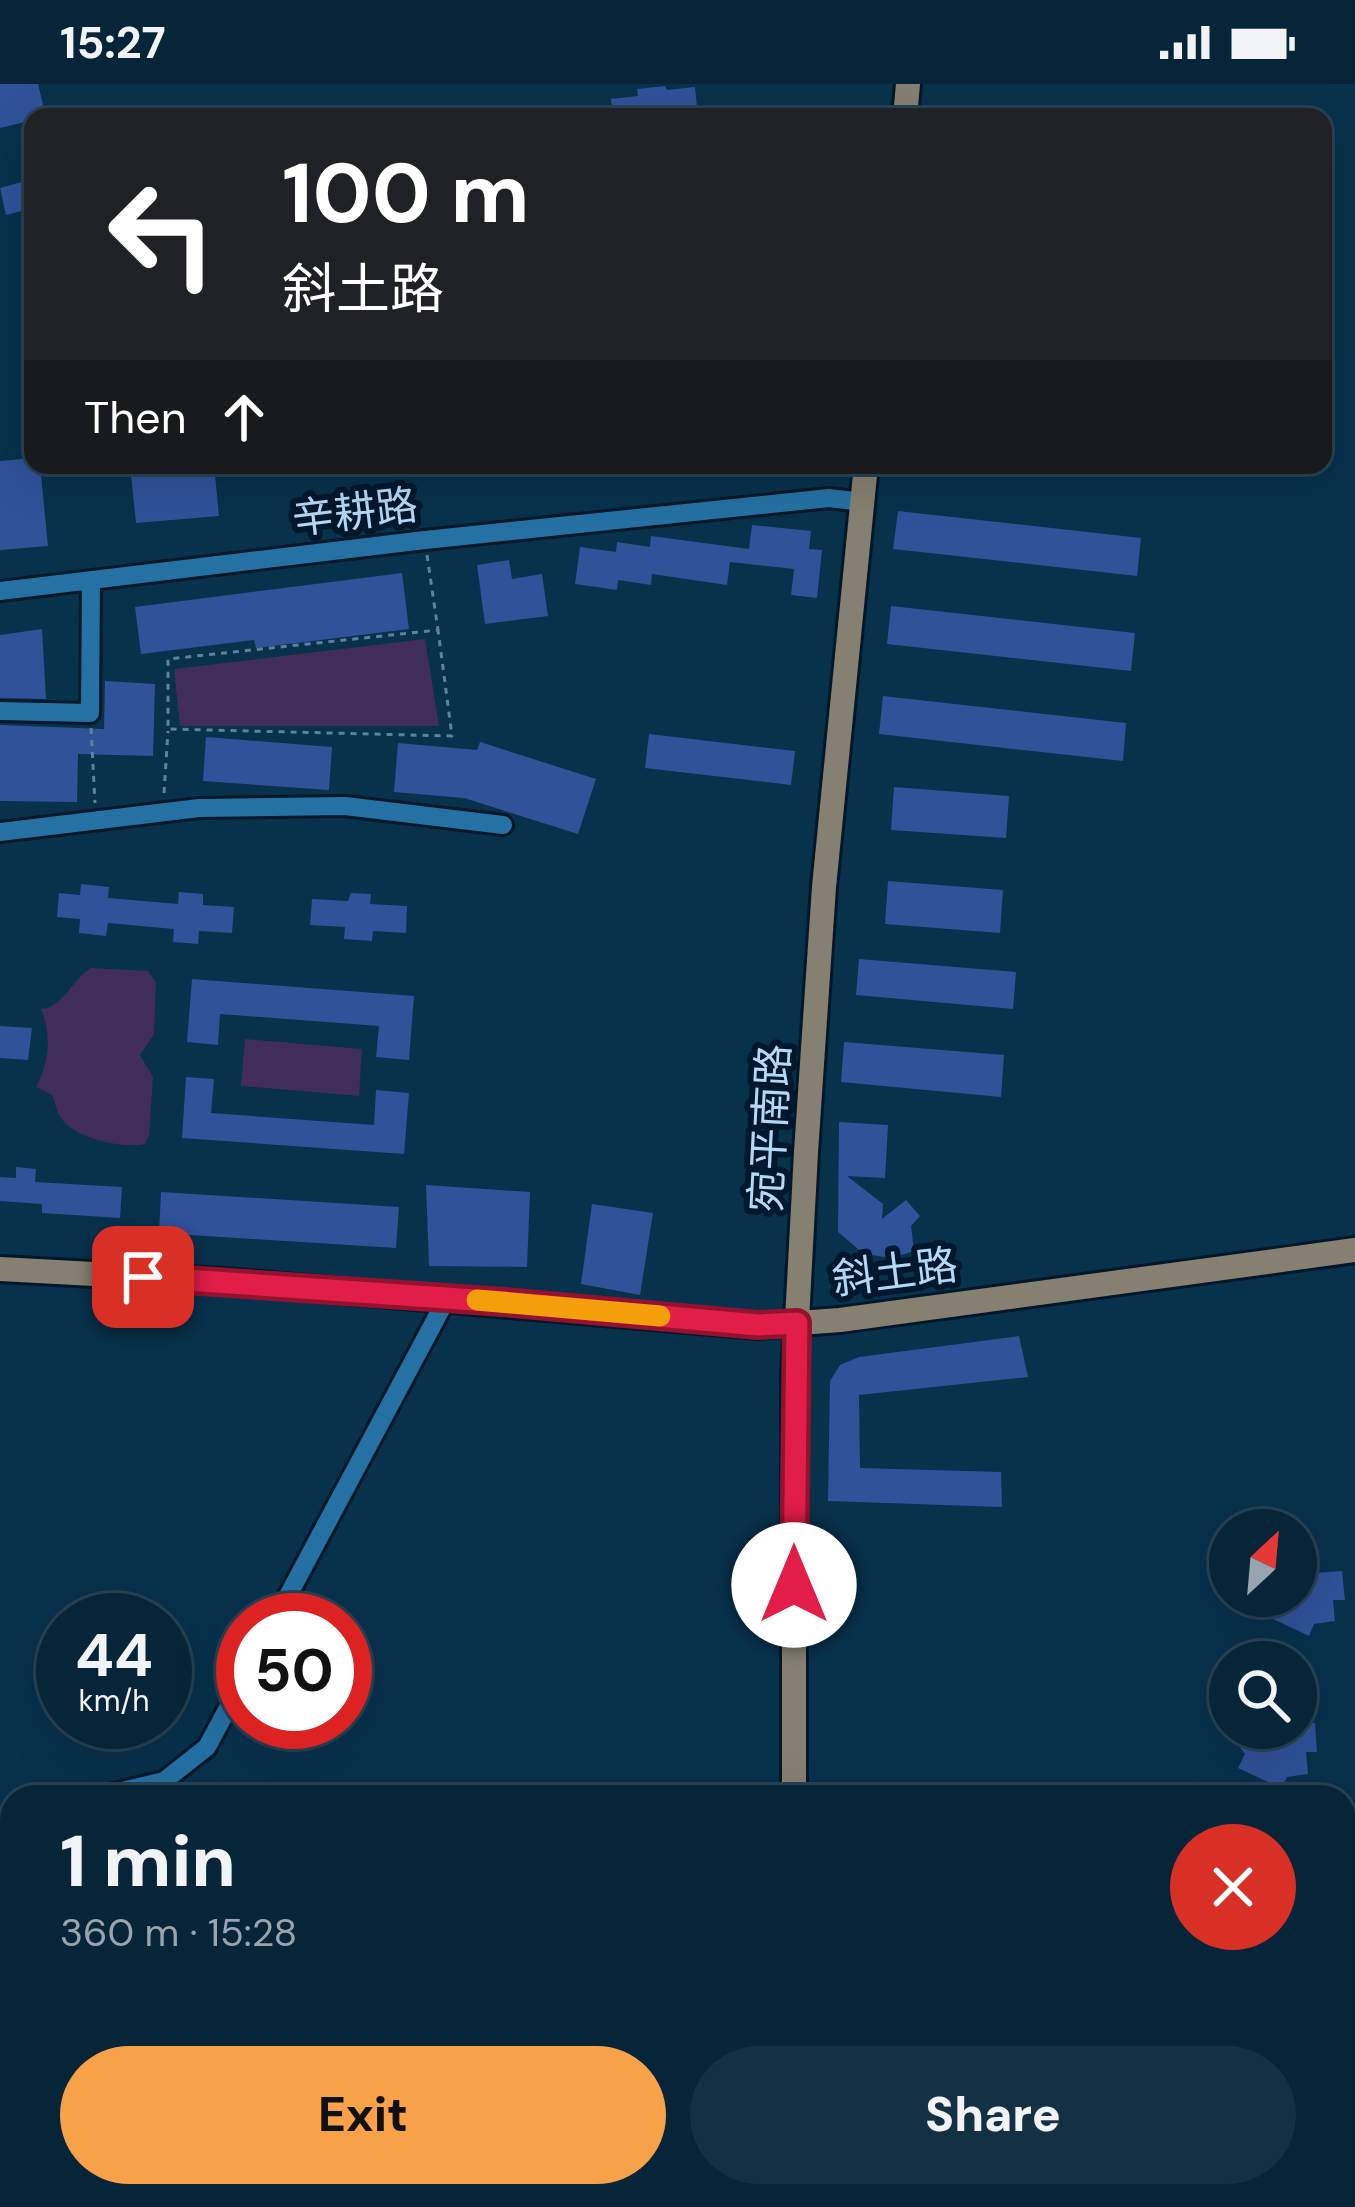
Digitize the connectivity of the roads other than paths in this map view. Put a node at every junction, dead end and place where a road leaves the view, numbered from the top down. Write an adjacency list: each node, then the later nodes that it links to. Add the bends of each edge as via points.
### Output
1 (865, 474): 2 (main road, 宛平南路)
2 (862, 502): 3 (street, 辛耕路, via 830,498); 11 (main road, 宛平南路, via 824,887)
3 (91, 580): 4 (street, 辛耕路); 5 (street, via 90,713)
4 (0, 591)
5 (0, 711)
6 (503, 825): 7 (street, via 324,806 199,808)
7 (0, 832)
8 (1355, 1250): 11 (main road, 斜土路)
9 (0, 1269): 10 (main road, 斜土路)
10 (448, 1298): 11 (main road, 斜土路); 12 (street)
11 (797, 1323): 15 (main road, 宛平南路)
12 (290, 1593)
13 (216, 1730): 14 (street)
14 (167, 1785)
15 (794, 1785)

